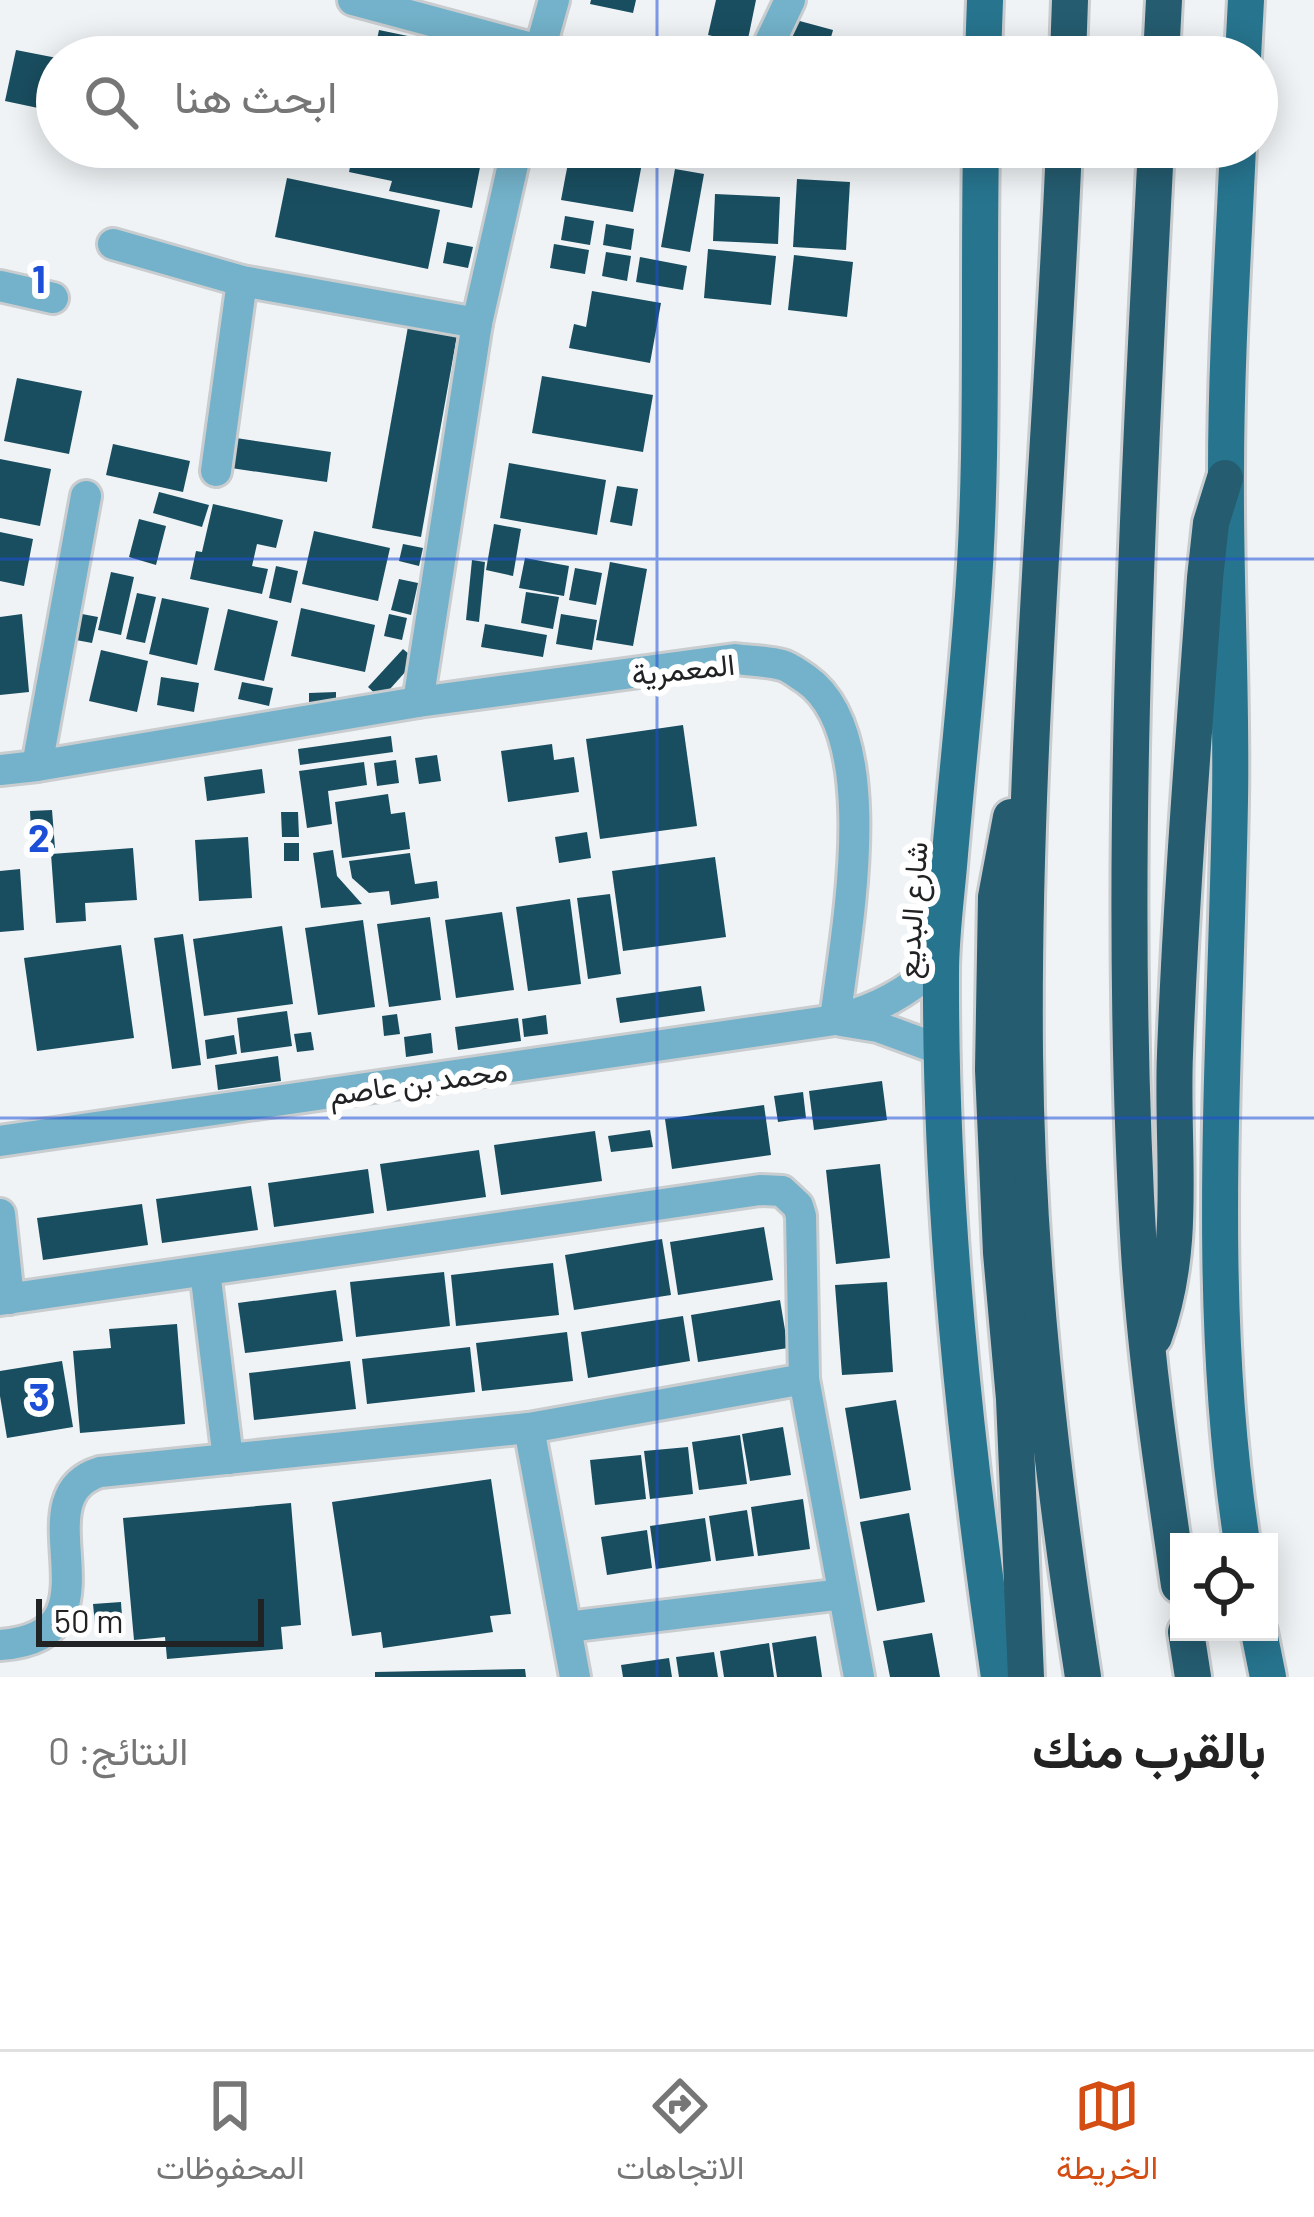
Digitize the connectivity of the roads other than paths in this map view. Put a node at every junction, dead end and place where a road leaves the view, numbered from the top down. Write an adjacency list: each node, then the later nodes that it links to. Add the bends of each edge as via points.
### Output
1 (352, 0): 8 (street)
2 (554, 0): 9 (street)
3 (790, 0): 10 (street)
4 (985, 0): 11 (main road)
5 (1070, 0): 12 (highway)
6 (1164, 0): 13 (highway)
7 (1246, 0): 14 (main road)
8 (478, 36)
9 (543, 36)
10 (773, 36)
11 (980, 36)
12 (1069, 36)
13 (1162, 36)
14 (1244, 36)
15 (512, 168): 24 (street)
16 (979, 168): 32 (main road, شارع البديع, via 972,608)
17 (1063, 168): 28 (highway)
18 (1155, 168): 39 (highway, via 1129,886 1133,1138)
19 (1237, 168): 26 (main road)
20 (112, 244): 21 (street)
21 (242, 281): 24 (street); 25 (street)
22 (0, 286): 23 (street)
23 (53, 298)
24 (477, 323): 29 (street)
25 (216, 471)
26 (1226, 478): 39 (highway, via 1205,578 1174,1056 1172,1273); 44 (main road, via 1223,1381)
27 (86, 496): 30 (street)
28 (1035, 690): 53 (highway, via 996,897 993,1070); 54 (highway, via 1025,917 1028,1154 1040,1358)
29 (418, 702): 30 (street, المعمرية); 33 (street, المعمرية, via 736,659 785,665 815,686 838,717 854,794)
30 (37, 766): 31 (street, المعمرية)
31 (0, 770)
32 (940, 964): 33 (street, محمد بن عاصم, via 904,993); 34 (main road, شارع البديع)
33 (835, 1020): 34 (street, محمد بن عاصم); 35 (street, محمد بن عاصم)
34 (941, 1050): 52 (main road, شارع البديع, via 956,1306)
35 (0, 1141)
36 (0, 1214): 38 (street)
37 (205, 1271): 38 (street); 40 (street, via 771,1188 791,1197 801,1216); 42 (street)
38 (5, 1300)
39 (1149, 1351): 43 (highway)
40 (804, 1379): 41 (street); 45 (street)
41 (529, 1427): 42 (street); 46 (street)
42 (229, 1459): 49 (street, via 100,1472 76,1484 64,1508 64,1604 40,1635)
43 (1172, 1533)
44 (1241, 1533)
45 (843, 1594): 46 (street); 51 (street)
46 (567, 1627): 50 (street)
47 (1187, 1641): 55 (highway)
48 (1261, 1641): 56 (main road)
49 (0, 1645)
50 (575, 1677)
51 (859, 1677)
52 (999, 1677)
53 (1026, 1677)
54 (1083, 1677)
55 (1192, 1677)
56 (1268, 1677)

